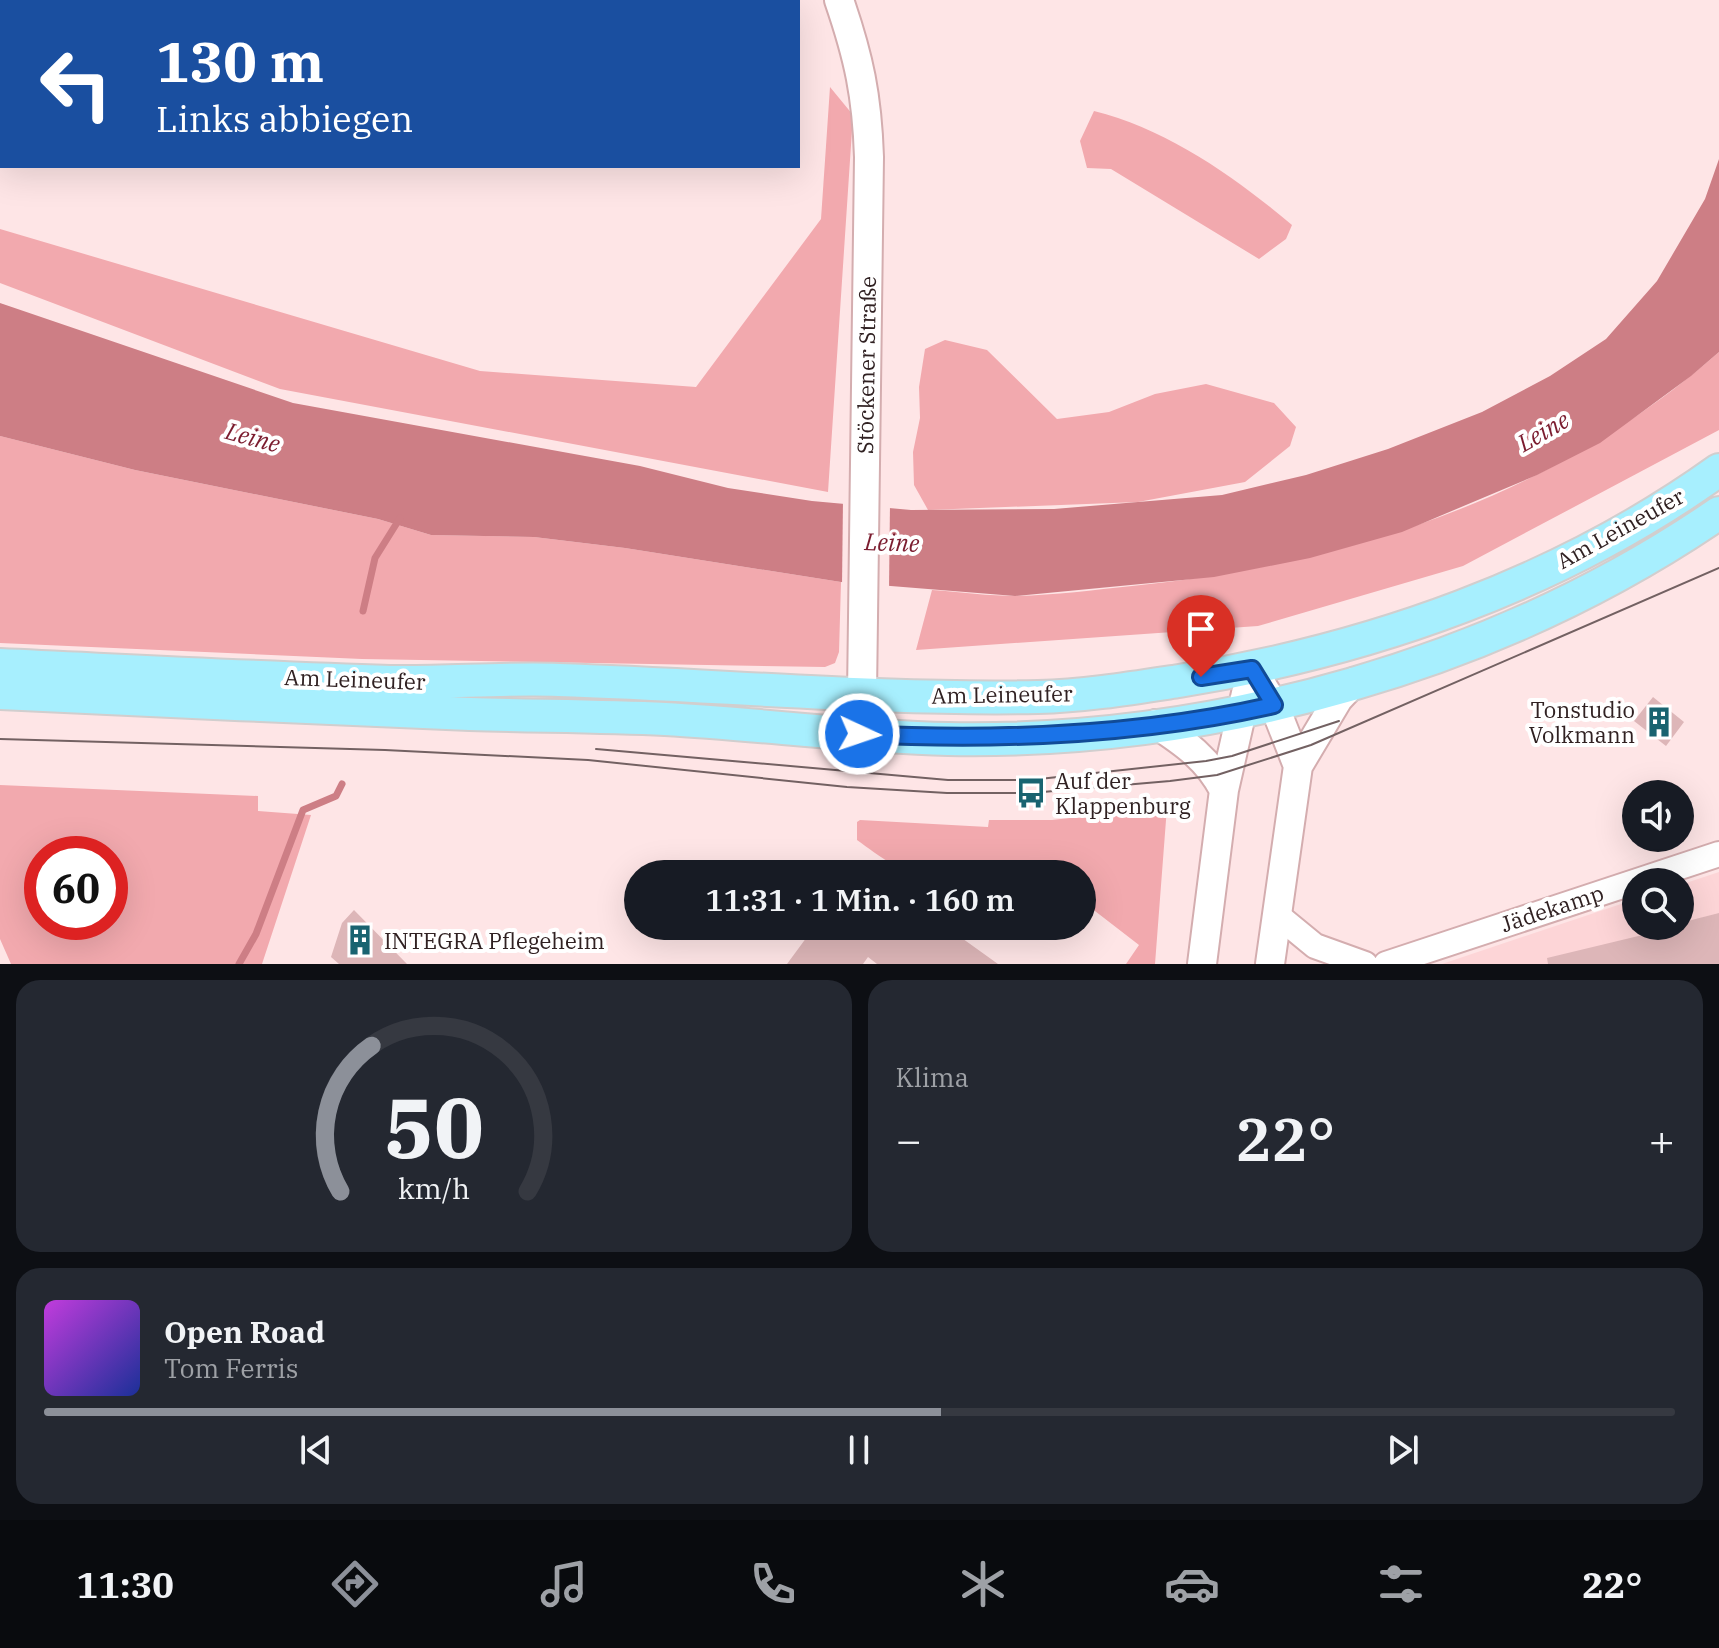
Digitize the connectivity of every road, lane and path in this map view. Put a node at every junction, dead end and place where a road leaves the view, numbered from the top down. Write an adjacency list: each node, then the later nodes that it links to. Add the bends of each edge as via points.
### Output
1 (839, 0): 8 (main road, Stöckener Straße, via 867,101 869,157)
2 (1719, 470): 5 (main road, Am Leineufer, via 1589,549 1493,594 1415,625)
3 (1719, 513): 6 (main road, Am Leineufer, via 1603,583 1505,631)
4 (0, 665): 8 (main road, Am Leineufer)
5 (1252, 669): 8 (main road, Am Leineufer, via 1042,697); 9 (main road); 10 (main road)
6 (1354, 682): 9 (main road, Am Leineufer); 13 (main road)
7 (0, 693): 12 (main road, Am Leineufer, via 664,719)
8 (862, 694): 12 (main road, Stöckener Straße)
9 (1274, 705): 10 (main road, Am Leineufer); 13 (main road)
10 (1242, 712): 11 (main road, Am Leineufer); 14 (main road)
11 (1156, 724): 12 (main road, Am Leineufer, via 1037,737); 14 (main road, via 1191,747)
12 (859, 734)
13 (1298, 766): 16 (main road)
14 (1224, 790): 17 (main road)
15 (1719, 854): 20 (street, Jädekamp)
16 (1276, 914): 18 (main road); 19 (street, via 1315,946)
17 (1202, 964)
18 (1270, 964)
19 (1365, 964)
20 (1386, 964)

